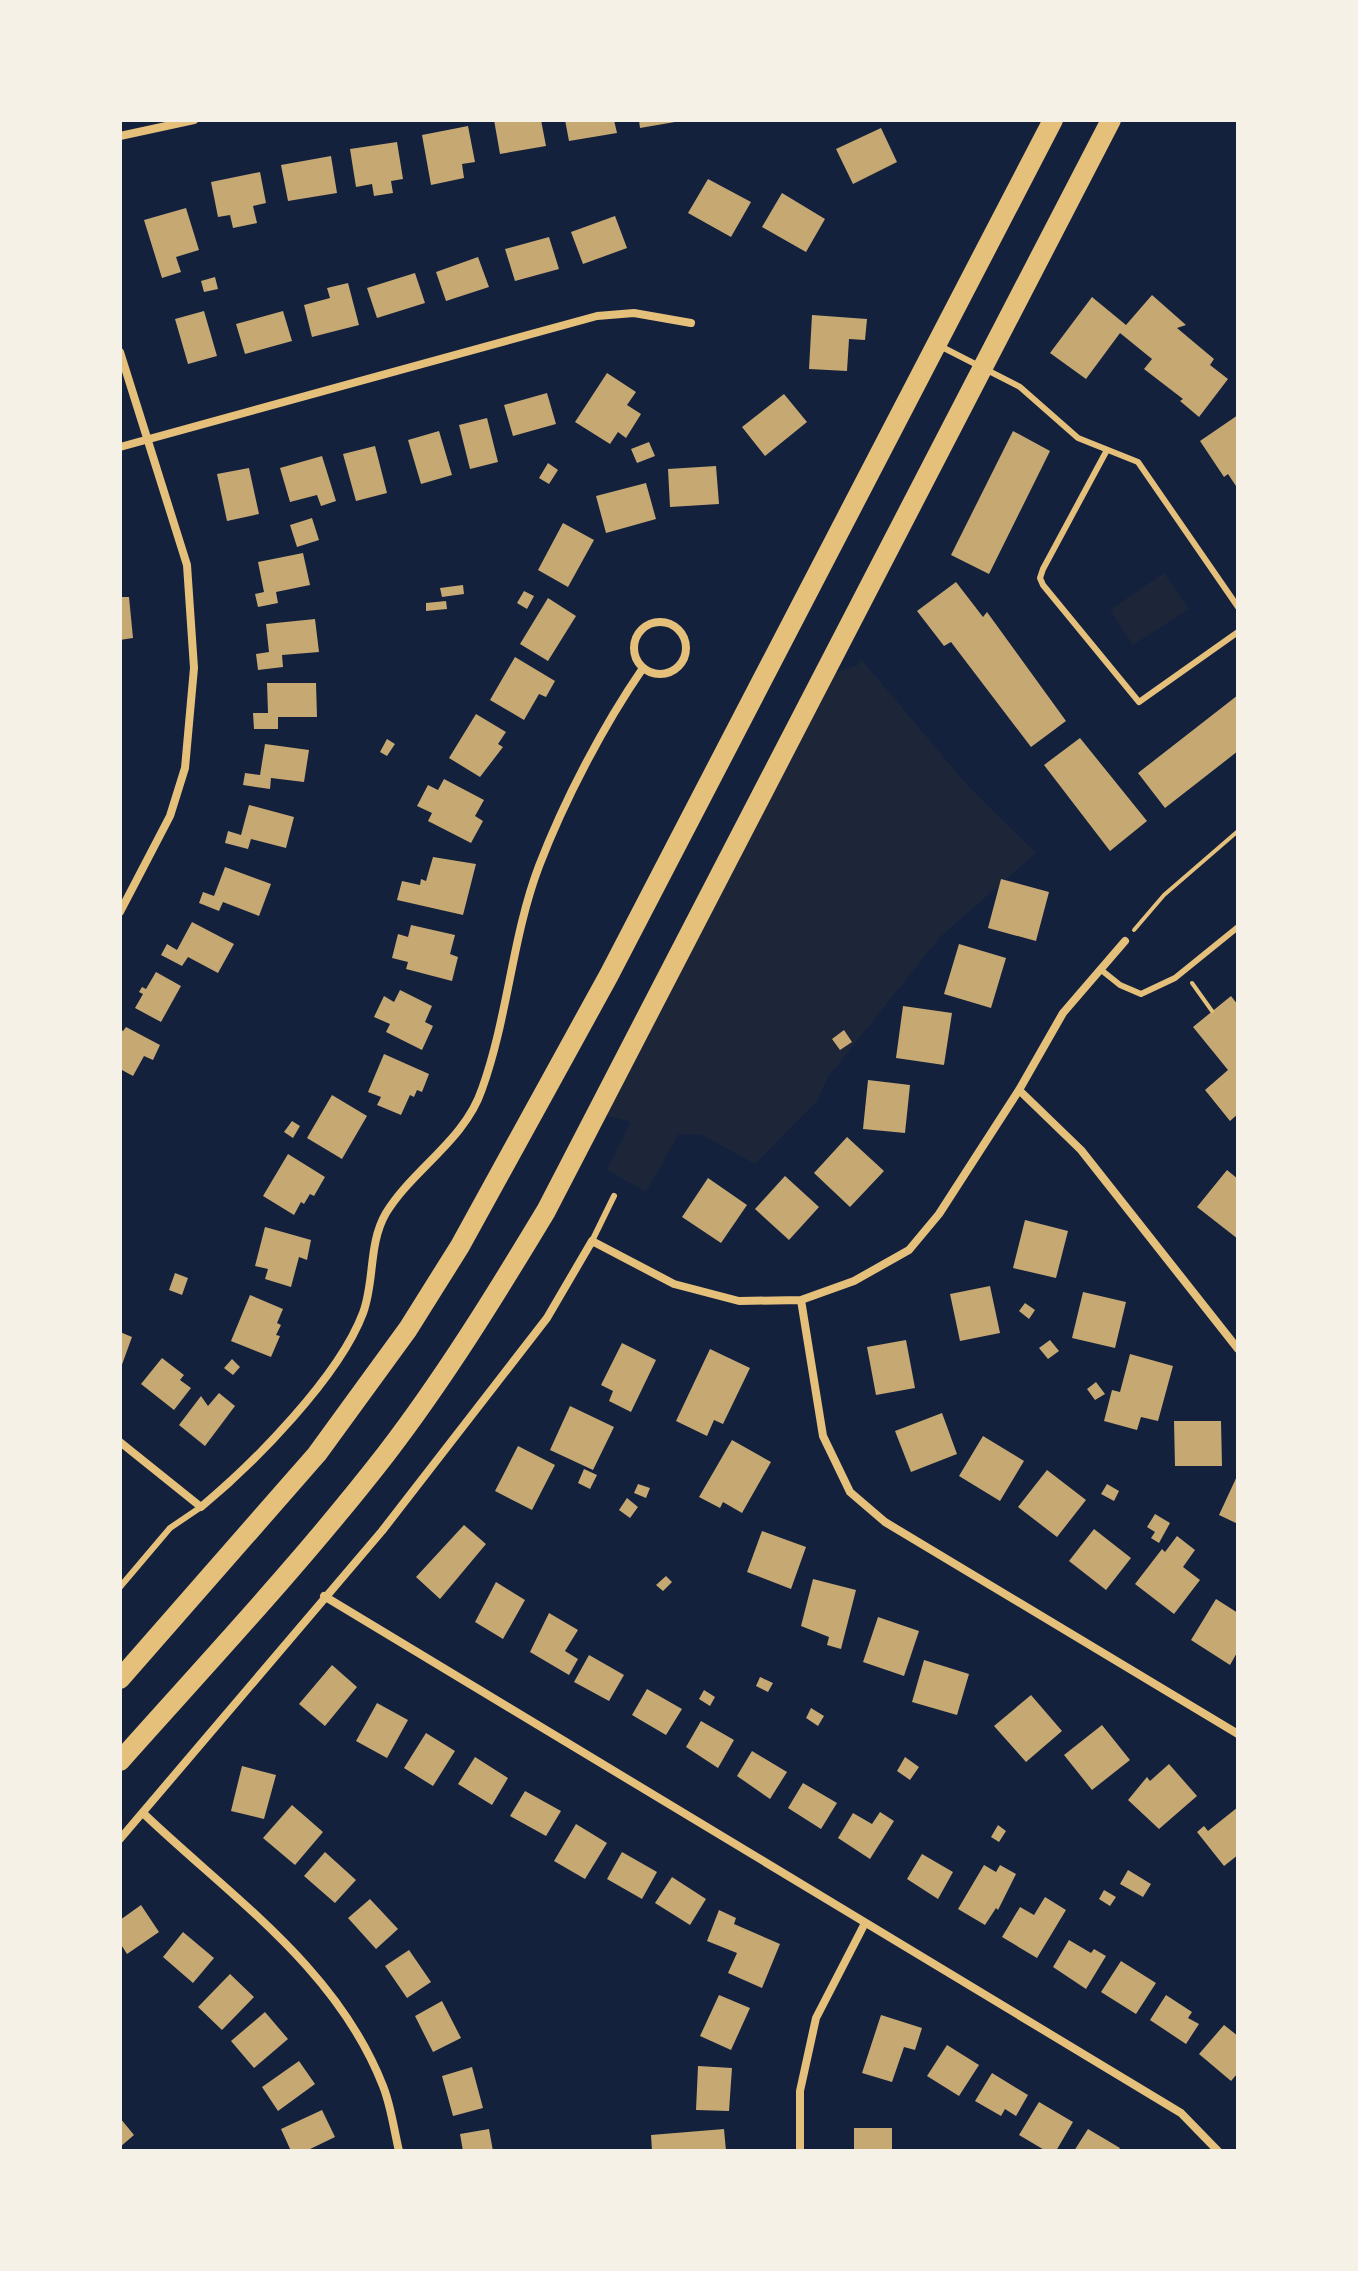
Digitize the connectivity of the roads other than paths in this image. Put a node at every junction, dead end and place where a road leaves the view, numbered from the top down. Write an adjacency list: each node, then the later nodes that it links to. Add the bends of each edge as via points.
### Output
1 (194, 120): 4 (street)
2 (1053, 120): 6 (main road)
3 (1111, 120): 8 (main road)
4 (120, 136)
5 (691, 323): 9 (street, via 634,313 597,316)
6 (935, 344): 8 (lane); 28 (main road, via 602,988 453,1258 317,1454)
7 (120, 352): 9 (street)
8 (982, 369): 11 (lane, via 1020,387 1078,438); 30 (main road, via 553,1197 489,1305 387,1452 287,1575)
9 (148, 439): 10 (street); 15 (street, via 187,565 194,668 185,768 170,816)
10 (120, 447)
11 (1107, 450): 12 (lane, via 1138,462); 13 (lane, via 1043,569 1043,585 1139,702)
12 (1238, 607)
13 (1238, 632)
14 (643, 668): 14 (street, via 634,646 643,629 661,622 680,631 686,647 675,669 659,674); 25 (street, via 622,698 538,868 482,1091 460,1128 386,1213 373,1250 363,1312 334,1366 241,1474)
15 (120, 912)
16 (1238, 927): 18 (lane, via 1175,978 1141,994)
17 (1125, 941): 18 (street)
18 (1100, 969): 19 (street, via 1063,1013)
19 (1019, 1090): 22 (street, via 939,1214 909,1250 854,1281); 23 (street, via 1081,1150)
20 (614, 1196): 21 (lane)
21 (592, 1241): 22 (street, via 674,1284 739,1301); 27 (street, via 547,1318 382,1531)
22 (801, 1300): 29 (street, via 823,1436 850,1492 885,1522)
23 (1238, 1349)
24 (120, 1442): 25 (street)
25 (201, 1507): 26 (lane, via 170,1528)
26 (120, 1587)
27 (324, 1596): 31 (street); 33 (street)
28 (120, 1679)
29 (1238, 1734)
30 (120, 1761)
31 (143, 1813): 32 (street); 34 (street, via 294,1949 333,1995 384,2087)
32 (120, 1839)
33 (864, 1925): 35 (street, via 816,2018 800,2091); 36 (street, via 1181,2113)
34 (399, 2151)
35 (800, 2151)
36 (1218, 2151)

